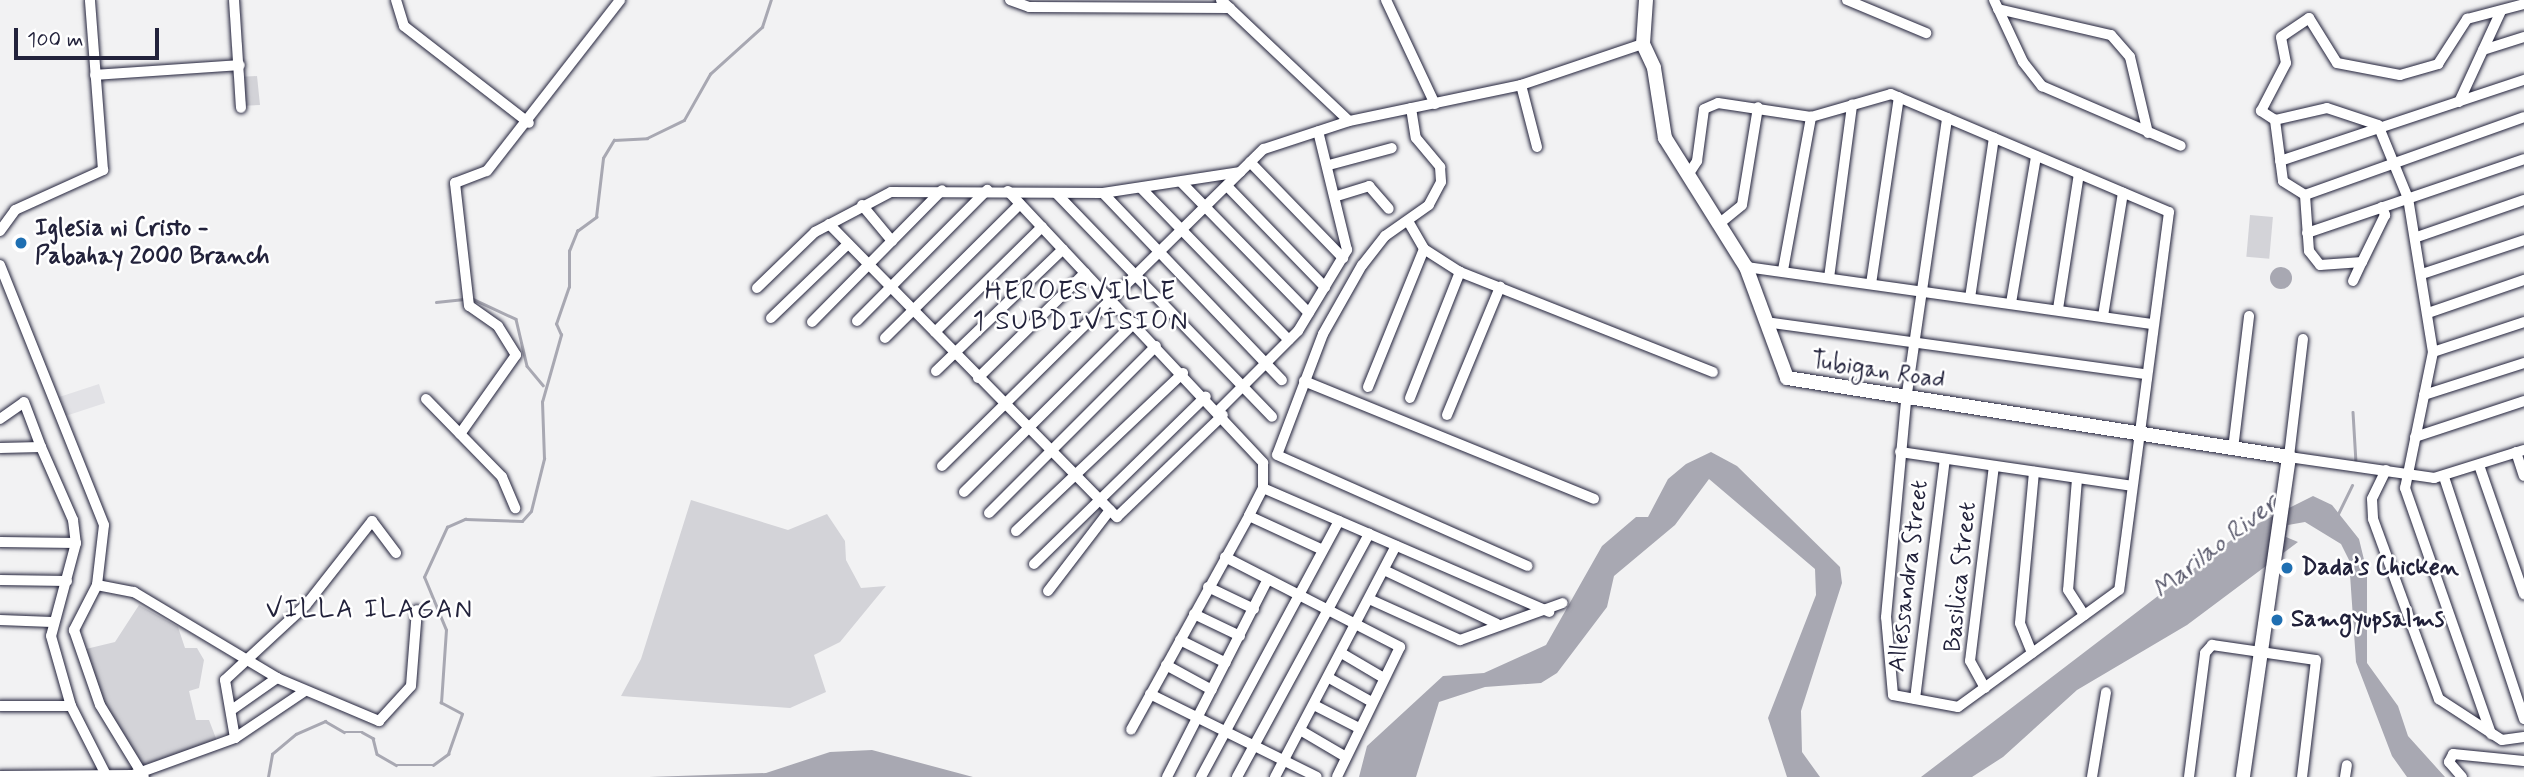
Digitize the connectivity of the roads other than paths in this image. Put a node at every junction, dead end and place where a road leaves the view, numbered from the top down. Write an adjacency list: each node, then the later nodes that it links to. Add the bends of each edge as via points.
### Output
1 (90, 0): 21 (street)
2 (234, 0): 20 (street)
3 (396, 0): 36 (street, via 404,26)
4 (620, 0): 36 (street)
5 (1010, 0): 10 (street)
6 (1386, 0): 26 (street)
7 (1646, 0): 18 (street, Tubigan Road)
8 (1847, 0): 16 (street)
9 (2495, 0): 15 (street)
10 (1042, 4): 11 (street)
11 (1074, 4): 12 (street)
12 (1225, 4): 35 (street, via 1264,48 1329,98)
13 (1996, 4): 39 (street, via 2042,86); 39 (street, via 2111,35 2130,57)
14 (2524, 4): 15 (street)
15 (2501, 11): 19 (street); 34 (street, via 2467,19 2438,64 2400,75 2337,63 2309,18 2281,37 2286,63 2261,111)
16 (1926, 33)
17 (2524, 37): 19 (street)
18 (1643, 44): 23 (street); 52 (street, Tubigan Road, via 1654,68 1665,138)
19 (2483, 50): 25 (street)
20 (240, 65): 21 (street); 29 (street)
21 (95, 75): 74 (street, via 103,170)
22 (2524, 80): 25 (street)
23 (1521, 85): 26 (street); 42 (street)
24 (1899, 97): 27 (street); 33 (street); 98 (street)
25 (2459, 102): 37 (street)
26 (1435, 104): 30 (street)
27 (1852, 105): 31 (street); 95 (street)
28 (1758, 107): 31 (street); 52 (street, via 1718,103 1704,109 1697,161); 72 (street, via 1742,205)
29 (241, 108)
30 (1411, 108): 35 (street); 71 (street, via 1416,138 1442,177 1429,205)
31 (1811, 117): 90 (street)
32 (2524, 117): 48 (street)
33 (1947, 118): 40 (street); 103 (street)
34 (2275, 120): 37 (street, via 2327,108); 46 (street)
35 (1349, 121): 38 (street)
36 (530, 123): 152 (street, via 487,171 454,183 470,301 498,326 516,355)
37 (2380, 129): 46 (street); 48 (street)
38 (1318, 131): 47 (street, via 1276,143); 49 (street)
39 (2148, 133): 41 (street)
40 (1994, 138): 44 (street); 104 (street)
41 (2182, 146)
42 (1537, 147)
43 (1392, 148): 49 (street)
44 (2036, 156): 51 (street); 106 (street)
45 (2524, 159): 64 (street)
46 (2280, 161): 62 (street, via 2283,181)
47 (1250, 162): 50 (street); 85 (street)
48 (2393, 163): 62 (street); 64 (street)
49 (1329, 165): 63 (street)
50 (1240, 172): 53 (street); 54 (street)
51 (2079, 174): 60 (street); 108 (street)
52 (1689, 175): 72 (street, Tubigan Road)
53 (1181, 182): 55 (street); 68 (street)
54 (1227, 186): 68 (street); 99 (street)
55 (1141, 188): 61 (street); 76 (street)
56 (942, 190): 57 (street); 67 (street, via 891,192); 80 (street)
57 (987, 190): 58 (street); 101 (street)
58 (1008, 191): 59 (street); 66 (street)
59 (1056, 192): 61 (street); 94 (street)
60 (2123, 193): 111 (street); 119 (street, via 2169,212)
61 (1102, 194): 84 (street)
62 (2305, 195): 77 (street)
63 (1337, 196): 70 (street, via 1369,186); 85 (street, via 1348,243)
64 (2408, 198): 69 (street); 78 (street)
65 (2524, 200): 78 (street)
66 (1020, 204): 75 (street); 107 (street)
67 (862, 205): 73 (street); 80 (street)
68 (1205, 207): 76 (street); 109 (street)
69 (2382, 207): 77 (street); 86 (street, via 2385,215)
70 (1389, 209)
71 (1408, 221): 83 (street); 136 (street, via 1362,265)
72 (1720, 223): 89 (street, Tubigan Road)
73 (829, 224): 81 (street); 100 (street)
74 (2, 226)
75 (1042, 227): 82 (street); 120 (street)
76 (1181, 230): 84 (street); 123 (street)
77 (2307, 233): 86 (street, via 2309,251 2320,265)
78 (2417, 237): 93 (street)
79 (2524, 240): 93 (street)
80 (892, 241): 87 (street)
81 (848, 244): 87 (street); 113 (street)
82 (1063, 249): 92 (street); 127 (street)
83 (1424, 249): 91 (street); 138 (street)
84 (1160, 252): 94 (street); 128 (street)
85 (1343, 258): 99 (street)
86 (2362, 262): 97 (street)
87 (868, 264): 101 (street); 115 (street)
88 (0, 265): 196 (street, via 104,525)
89 (1746, 267): 90 (street); 118 (street, Tubigan Road)
90 (1783, 270): 95 (street)
91 (1460, 272): 102 (street); 141 (street)
92 (1085, 273): 105 (street); 134 (street)
93 (2422, 274): 110 (street)
94 (1136, 275): 105 (street); 137 (street)
95 (1829, 278): 98 (street)
96 (2524, 280): 110 (street)
97 (2353, 281)
98 (1871, 284): 103 (street)
99 (1325, 287): 109 (street)
100 (757, 288)
101 (892, 288): 107 (street); 114 (street)
102 (1500, 288): 131 (street); 147 (street)
103 (1922, 291): 104 (street); 124 (street)
104 (1970, 298): 106 (street)
105 (1111, 300): 117 (street); 145 (street)
106 (2011, 303): 108 (street)
107 (912, 308): 120 (street); 121 (street)
108 (2058, 309): 111 (street)
109 (1309, 313): 123 (street)
110 (2428, 313): 126 (street)
111 (2103, 316): 119 (street)
112 (2249, 316): 156 (street)
113 (771, 318)
114 (857, 321)
115 (812, 322)
116 (2524, 322): 126 (street)
117 (1134, 323): 125 (street); 150 (street)
118 (1772, 323): 124 (street); 143 (street, Tubigan Road, via 1787,378)
119 (2152, 324): 133 (street)
120 (935, 332): 127 (street)
121 (886, 338)
122 (2303, 339): 160 (street)
123 (1289, 340): 128 (street)
124 (1914, 344): 133 (street); 143 (street)
125 (1157, 346): 132 (street); 159 (street)
126 (2433, 352): 139 (street)
127 (957, 355): 130 (street); 134 (street)
128 (1266, 363): 135 (street); 137 (street)
129 (2524, 363): 139 (street)
130 (936, 372)
131 (1713, 372)
132 (1183, 373): 140 (street); 170 (street)
133 (2146, 374): 151 (street)
134 (978, 378): 145 (street)
135 (1282, 380)
136 (1304, 382): 175 (street); 191 (street, via 1277,455)
137 (1243, 386): 146 (street); 148 (street)
138 (1368, 387)
139 (2424, 395): 153 (street)
140 (1206, 396): 146 (street); 176 (street)
141 (1410, 398)
142 (426, 399): 152 (street)
143 (1906, 400): 151 (street, Tubigan Road); 158 (street)
144 (2524, 401): 153 (street)
145 (1004, 405): 150 (street); 163 (street)
146 (1221, 413): 173 (street, via 1257,450); 178 (street, via 1117,517)
147 (1447, 415)
148 (1272, 417)
149 (0, 419): 154 (street, via 24,402)
150 (1027, 429): 159 (street); 174 (street)
151 (2139, 431): 156 (street, Tubigan Road); 172 (street)
152 (460, 434): 177 (street, via 502,477)
153 (2415, 437): 167 (street)
154 (41, 447): 155 (street); 185 (street, via 73,520)
155 (0, 448)
156 (2234, 449): 160 (street, Tubigan Road)
157 (2520, 451): 162 (street); 168 (street)
158 (1900, 452): 161 (street); 229 (street, via 1886,617 1893,695)
159 (1050, 453): 170 (street); 179 (street)
160 (2288, 457): 165 (street); 215 (street)
161 (1945, 459): 164 (street); 229 (street, Allessandra Street)
162 (2479, 465): 169 (street); 199 (street)
163 (942, 466)
164 (1994, 466): 166 (street); 224 (street, Basilica Street, via 1970,662)
165 (2386, 470): 167 (street); 241 (street, via 2372,499 2373,519 2439,699)
166 (2034, 472): 171 (street); 216 (street, via 2020,623)
167 (2404, 475): 169 (street); 241 (street)
168 (2524, 476)
169 (2444, 477): 236 (street)
170 (1076, 478): 176 (street); 182 (street)
171 (2077, 479): 172 (street); 208 (street, via 2068,590)
172 (2133, 486): 208 (street, via 2119,590)
173 (1263, 488): 180 (street); 181 (street)
174 (964, 492)
175 (1594, 499)
176 (1096, 500): 178 (street); 190 (street)
177 (515, 508)
178 (1110, 510): 198 (street)
179 (989, 513)
180 (1249, 516): 187 (street); 189 (street)
181 (1339, 521): 183 (street); 187 (street)
182 (1016, 531)
183 (1369, 534): 186 (street); 205 (street)
184 (0, 542): 185 (street)
185 (76, 543): 195 (street)
186 (1396, 546): 192 (street); 206 (street)
187 (1323, 551): 200 (street)
188 (396, 553): 218 (street, via 372,522 306,605)
189 (1225, 557): 193 (street); 197 (street)
190 (1034, 564)
191 (1527, 566)
192 (1384, 570): 201 (street); 212 (street)
193 (1268, 579): 200 (street); 203 (street)
194 (0, 580): 195 (street)
195 (67, 581): 210 (street)
196 (97, 585): 218 (street, via 134,592); 249 (street, via 75,618 75,634 100,705)
197 (1208, 587): 203 (street); 207 (street)
198 (1048, 591)
199 (2524, 594)
200 (1299, 595): 205 (street); 238 (street)
201 (1369, 599): 211 (street); 212 (street, via 1461,640)
202 (1563, 603): 206 (street)
203 (1254, 608): 213 (street)
204 (417, 610): 226 (street, via 411,686 379,720)
205 (1329, 611): 211 (street); 244 (street)
206 (1549, 612): 212 (street)
207 (1194, 614): 213 (street); 214 (street)
208 (2084, 615): 216 (street)
209 (0, 620): 210 (street)
210 (52, 622): 233 (street)
211 (1355, 624): 217 (street); 221 (street, via 1400,647)
212 (1497, 624)
213 (1240, 636): 219 (street)
214 (1180, 639): 219 (street); 220 (street)
215 (2262, 651): 259 (street, via 2206,649); 260 (street); 261 (street, via 2316,660)
216 (2032, 653): 224 (street)
217 (1343, 654): 221 (street); 223 (street)
218 (245, 657): 222 (street); 234 (street, via 225,680)
219 (1226, 663): 225 (street)
220 (1166, 666): 225 (street); 228 (street)
221 (1382, 677): 230 (street)
222 (277, 678): 226 (street); 234 (street)
223 (1329, 678): 230 (street); 231 (street)
224 (1985, 688): 229 (street, via 1958,707)
225 (1212, 690): 235 (street)
226 (305, 691): 243 (street)
227 (2106, 692): 258 (street)
228 (1150, 694): 235 (street); 239 (street)
229 (1915, 699)
230 (1370, 701): 237 (street)
231 (1314, 705): 237 (street); 240 (street)
232 (0, 706): 233 (street)
233 (71, 706): 251 (street)
234 (233, 709): 243 (street)
235 (1199, 714): 238 (street); 252 (street)
236 (2524, 719)
237 (1359, 728): 245 (street)
238 (1227, 729): 244 (street); 253 (street)
239 (1131, 730)
240 (1300, 730): 245 (street); 246 (street)
241 (2491, 734): 242 (street)
242 (2524, 737)
243 (235, 738): 249 (street)
244 (1255, 744): 246 (street); 254 (street)
245 (1346, 757): 257 (street)
246 (1284, 759): 255 (street); 256 (street)
247 (2524, 761): 263 (street, via 2453,754 2449,762)
248 (2347, 765): 262 (street)
249 (143, 774): 251 (street)
250 (0, 776): 251 (street)
251 (107, 776)
252 (1167, 777)
253 (1201, 777)
254 (1237, 777)
255 (1275, 777)
256 (1317, 777)
257 (1337, 777)
258 (2092, 777)
259 (2189, 777)
260 (2243, 777)
261 (2302, 777)
262 (2345, 777)
263 (2462, 777)

